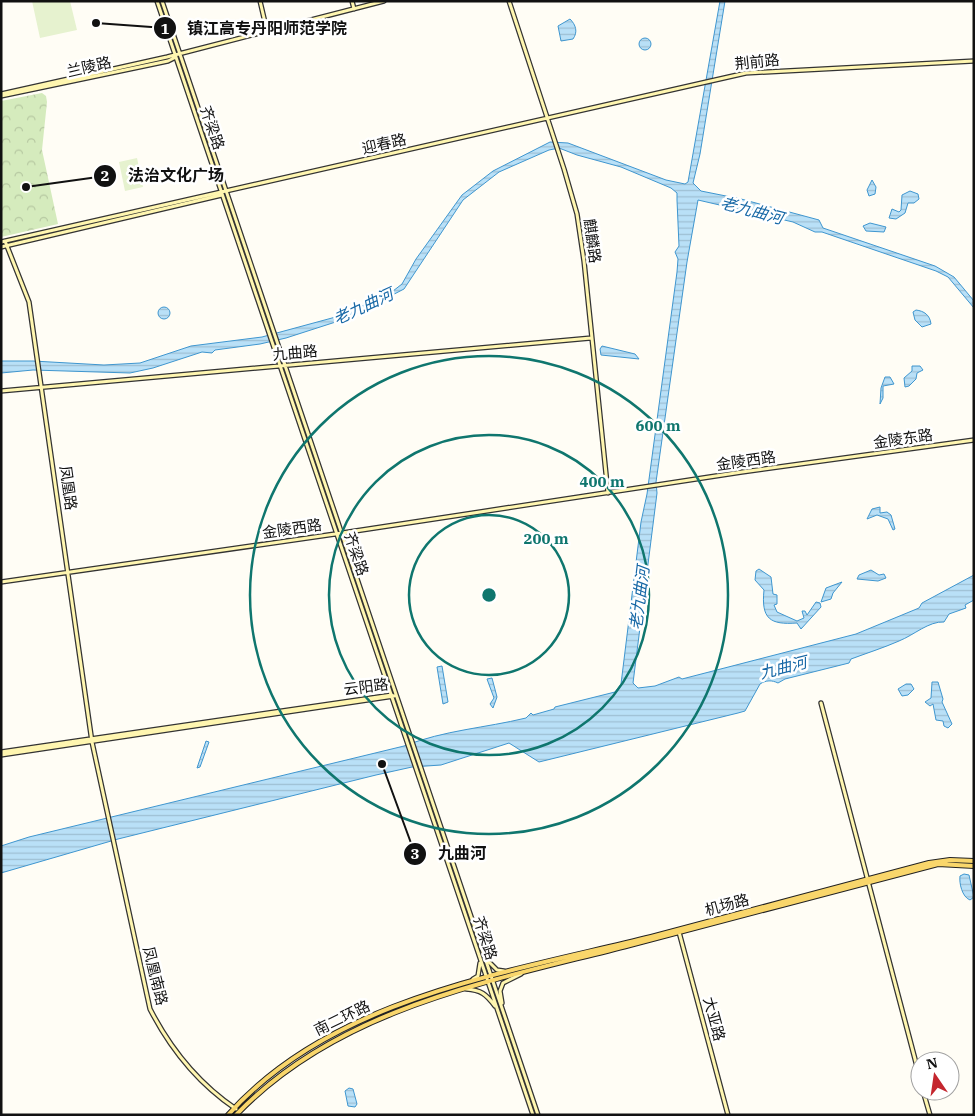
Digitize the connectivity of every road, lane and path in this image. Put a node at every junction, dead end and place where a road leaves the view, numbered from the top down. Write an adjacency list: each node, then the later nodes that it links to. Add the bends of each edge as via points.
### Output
1 (157, 1): 10 (street, 齐梁路)
2 (162, 1): 9 (street, 齐梁路)
3 (260, 1): 8 (street)
4 (352, 1): 7 (street)
5 (384, 1): 7 (street, 兰陵路)
6 (509, 1): 13 (street, 麒麟路)
7 (354, 9): 8 (street, 兰陵路)
8 (267, 31): 9 (street, 兰陵路)
9 (179, 53): 10 (street, 兰陵路); 14 (street, 齐梁路)
10 (175, 56): 12 (street, 兰陵路); 15 (street, 齐梁路)
11 (974, 61): 13 (street, 荆前路, via 760,71)
12 (1, 95)
13 (546, 117): 14 (street, 迎春路); 21 (street, 麒麟路, via 564,169 580,232)
14 (226, 192): 15 (street, 迎春路); 19 (street, 齐梁路)
15 (222, 193): 16 (street, 迎春路); 17 (street, 迎春路); 19 (street, 齐梁路)
16 (3, 241): 17 (street, 凤凰路)
17 (8, 245): 18 (street, 迎春路); 23 (street, 凤凰路, via 29,302)
18 (1, 247)
19 (250, 270): 20 (street, 齐梁路)
20 (272, 333): 22 (street, 齐梁路); 22 (street, 齐梁路, via 278,342)
21 (591, 338): 22 (street, 九曲路); 27 (street, 麒麟路)
22 (283, 365): 23 (street, 九曲路); 28 (street, 齐梁路); 29 (street, 齐梁路)
23 (42, 387): 24 (street, 九曲路); 30 (street, 凤凰路)
24 (1, 391)
25 (974, 440): 26 (street, 金陵东路)
26 (835, 460): 27 (street, 金陵西路)
27 (608, 493): 28 (street, 金陵西路)
28 (342, 533): 29 (street, 金陵西路); 32 (street, 齐梁路)
29 (337, 534): 30 (street, 金陵西路); 33 (street, 齐梁路)
30 (69, 572): 31 (street, 金陵西路); 35 (street, 凤凰路)
31 (1, 582)
32 (397, 695): 33 (street, 云阳路); 41 (street, 齐梁路)
33 (392, 696): 35 (street, 云阳路); 42 (street, 齐梁路)
34 (821, 703): 39 (street)
35 (92, 740): 36 (street, 云阳路); 51 (street, 凤凰南路, via 150,1009 164,1037 180,1058)
36 (1, 753)
37 (974, 862): 39 (main road, 机场路, via 940,861)
38 (974, 866): 39 (main road, 机场路, via 938,864)
39 (868, 881): 40 (main road, 机场路); 49 (street)
40 (678, 931): 43 (main road, 机场路); 56 (street, 大亚路)
41 (484, 957): 43 (street, via 497,970); 44 (street, 齐梁路)
42 (479, 958): 44 (street, 齐梁路); 45 (street, via 478,976)
43 (525, 970): 44 (main road, 机场路); 47 (street, via 500,987)
44 (489, 979): 45 (main road, 南二环路); 46 (street, 齐梁路); 47 (street, 齐梁路)
45 (465, 986): 46 (street, via 484,993); 48 (main road, 南二环路)
46 (498, 1011): 54 (street, 齐梁路)
47 (503, 1011): 55 (street, 齐梁路)
48 (376, 1016): 51 (main road, 南二环路, via 304,1051); 52 (main road, 南二环路, via 306,1056)
49 (913, 1051)
50 (926, 1101): 57 (street)
51 (234, 1108): 52 (street, 凤凰南路); 53 (main road, 南二环路)
52 (238, 1113)
53 (227, 1115)
54 (534, 1115)
55 (538, 1115)
56 (728, 1115)
57 (930, 1115)

